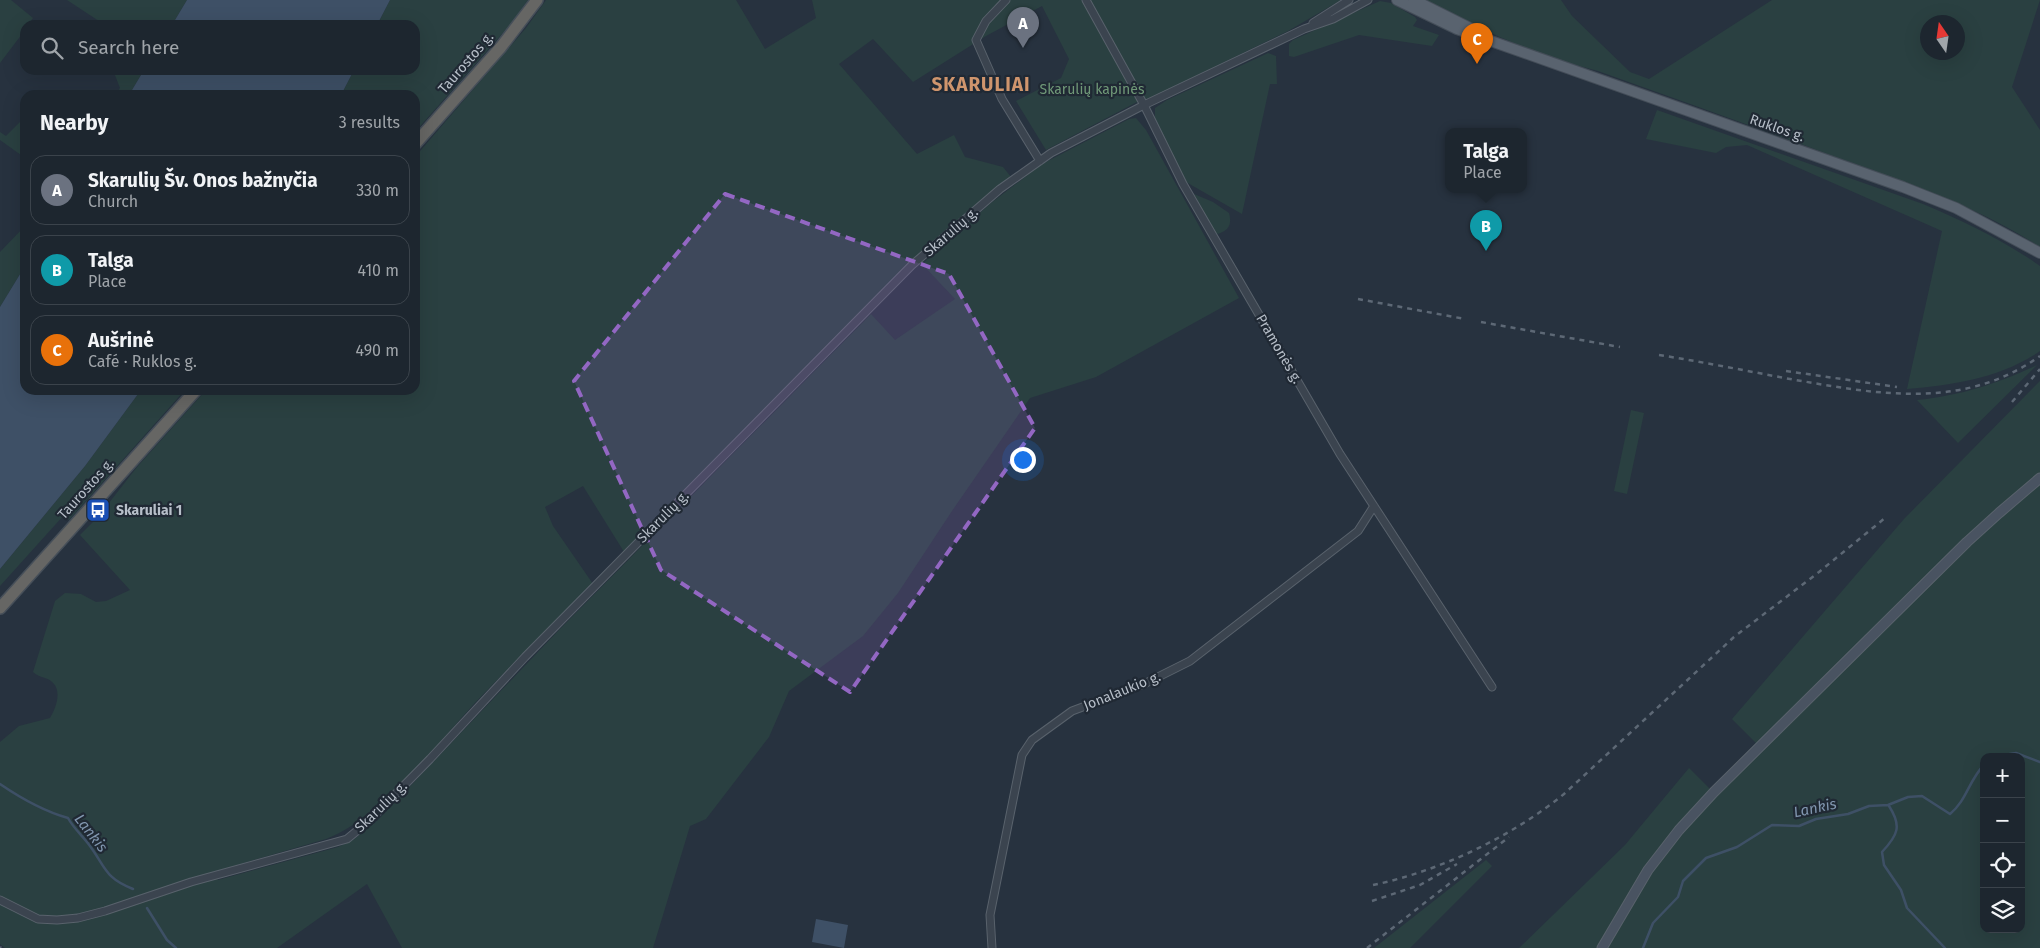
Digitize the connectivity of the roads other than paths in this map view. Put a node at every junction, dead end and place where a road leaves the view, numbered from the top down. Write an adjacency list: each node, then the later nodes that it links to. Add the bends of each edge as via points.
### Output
1 (537, 0): 11 (highway, Taurostos g.)
2 (1006, 0): 12 (street, via 986,21 976,40 1002,99)
3 (1086, 0): 10 (street, Pramonės g.)
4 (1349, 0): 8 (street, Skarulių g.)
5 (1368, 0): 8 (street, Skarulių g., via 1333,19)
6 (1398, 0): 9 (main road, via 1457,29)
7 (1414, 0): 9 (main road)
8 (1304, 29): 10 (street, Skarulių g.)
9 (1499, 44): 13 (main road, Ruklos g., via 1903,187 1956,208)
10 (1144, 105): 12 (street, Skarulių g.); 16 (street, Pramonės g., via 1217,244)
11 (420, 138)
12 (1040, 161): 19 (street, Skarulių g., via 1000,189 912,265 525,657 369,821 347,839 191,882 78,918 38,918)
13 (2040, 252)
14 (192, 395): 17 (highway, Taurostos g.)
15 (2040, 478): 21 (main road, via 1967,542 1714,792 1648,870)
16 (1374, 506): 18 (street, Pramonės g.); 20 (street, Jonalaukio g., via 1358,532 1190,661 1144,684 1072,711 1032,740 1022,755 990,915)
17 (0, 608)
18 (1492, 687)
19 (0, 900)
20 (992, 948)
21 (1602, 948)

